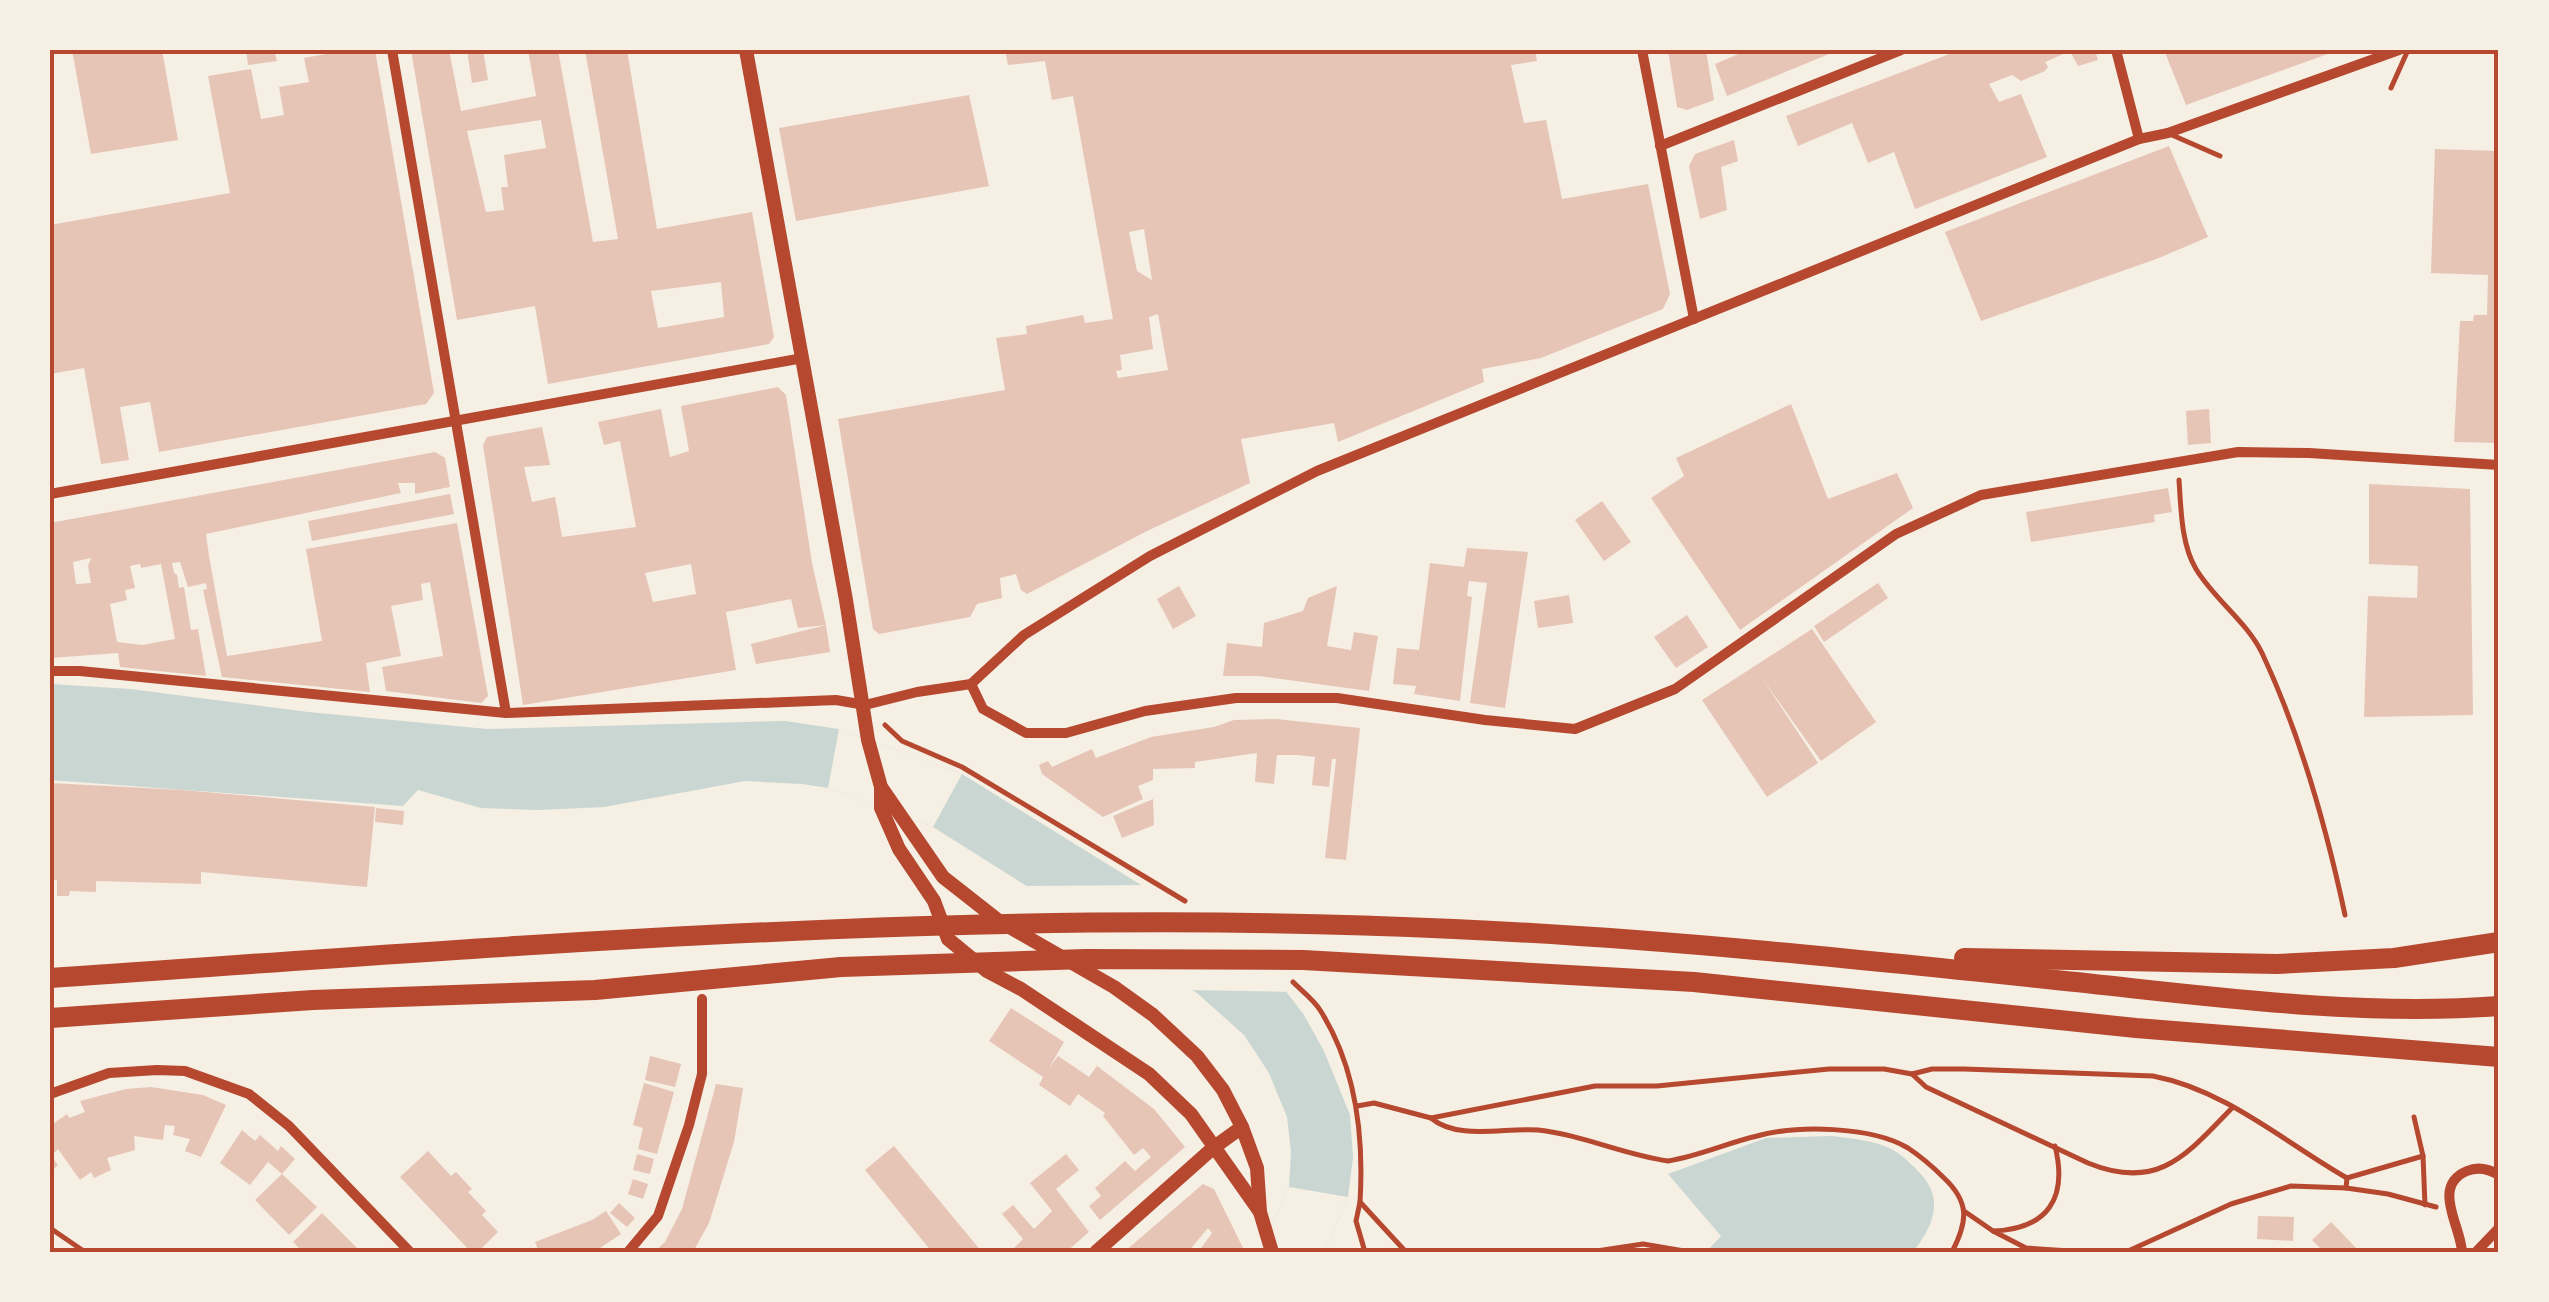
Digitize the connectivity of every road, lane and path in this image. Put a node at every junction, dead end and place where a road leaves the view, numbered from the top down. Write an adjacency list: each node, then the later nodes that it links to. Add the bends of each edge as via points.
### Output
1 (392, 50): 15 (street)
2 (746, 50): 14 (street)
3 (1642, 50): 11 (street)
4 (1901, 50): 11 (street)
5 (2116, 50): 10 (street)
6 (2399, 50): 9 (street)
7 (2408, 50): 8 (lane)
8 (2391, 88)
9 (2168, 133): 10 (street); 12 (lane)
10 (2139, 139): 13 (street)
11 (1660, 146): 13 (street)
12 (2220, 156)
13 (1694, 319): 20 (street, via 1317,471 1178,540 1024,635)
14 (803, 358): 15 (street); 21 (street)
15 (458, 420): 18 (street); 22 (street)
16 (2178, 462): 17 (street, via 2238,452); 20 (street, via 1981,495 1896,534 1675,689 1575,729 1337,698 1236,698 1144,711 1066,733 1026,733 983,710); 25 (path, via 2187,545 2196,568 2260,648 2329,840)
17 (2499, 465)
18 (50, 494)
19 (50, 671): 22 (street)
20 (971, 684): 21 (street)
21 (865, 705): 22 (street, via 836,700); 23 (street); 24 (path, via 902,741 962,767)
22 (506, 714)
23 (881, 787): 42 (street, via 943,877 999,920 1153,1015 1197,1056); 44 (street, via 880,808 898,849 934,901 948,939 1149,1074 1191,1114)
24 (1104, 852)
25 (2345, 914)
26 (2499, 942): 27 (highway, via 2394,958 2277,964)
27 (1852, 958): 28 (highway, via 1457,929 1083,920 851,927); 30 (highway, via 2359,1009)
28 (53, 977)
29 (702, 999): 59 (street, via 702,1074 689,1126 658,1216)
30 (2499, 1006)
31 (1320, 1009): 38 (path)
32 (50, 1018): 34 (highway, via 595,990 841,967 1086,958 1303,960 1694,982 2136,1028)
33 (2499, 1042): 34 (highway)
34 (2432, 1050): 35 (highway)
35 (2499, 1057)
36 (1912, 1074): 39 (path, via 1964,1069 2153,1076); 40 (path, via 1829,1069 1595,1086); 43 (path, via 1926,1088)
37 (50, 1094): 58 (street, via 109,1073 157,1070 184,1071 249,1094 289,1126)
38 (1358, 1106): 40 (path, via 1374,1103); 49 (path)
39 (2233, 1108): 43 (path, via 2199,1143 2154,1172 2109,1172); 47 (path)
40 (1432, 1118): 52 (path, via 1465,1130 1538,1130 1668,1161 1760,1134 1856,1132 1908,1148 1958,1191)
41 (2414, 1118): 45 (path)
42 (1242, 1127): 44 (street); 53 (street, via 1256,1168)
43 (2055, 1146): 56 (path, via 2058,1192 2044,1217)
44 (1213, 1148): 53 (street); 60 (street)
45 (2424, 1156): 47 (path); 50 (path)
46 (2499, 1175): 51 (street, via 2478,1168 2459,1175 2448,1195)
47 (2347, 1178): 48 (path)
48 (2346, 1188): 50 (path); 68 (path, via 2292,1186 2246,1199)
49 (1360, 1202): 62 (path, via 1356,1220); 63 (path)
50 (2425, 1205): 51 (path)
51 (2450, 1210): 69 (street)
52 (1964, 1211): 56 (path); 66 (path)
53 (1260, 1212): 61 (street)
54 (50, 1228): 57 (lane)
55 (2499, 1228): 70 (street)
56 (1994, 1231): 67 (path, via 2026,1248)
57 (85, 1252)
58 (410, 1252)
59 (628, 1252)
60 (1096, 1252)
61 (1272, 1252)
62 (1365, 1252)
63 (1406, 1252)
64 (1590, 1252): 65 (path, via 1643,1244)
65 (1690, 1252)
66 (1952, 1252)
67 (2085, 1252)
68 (2126, 1252)
69 (2462, 1252)
70 (2476, 1252)

